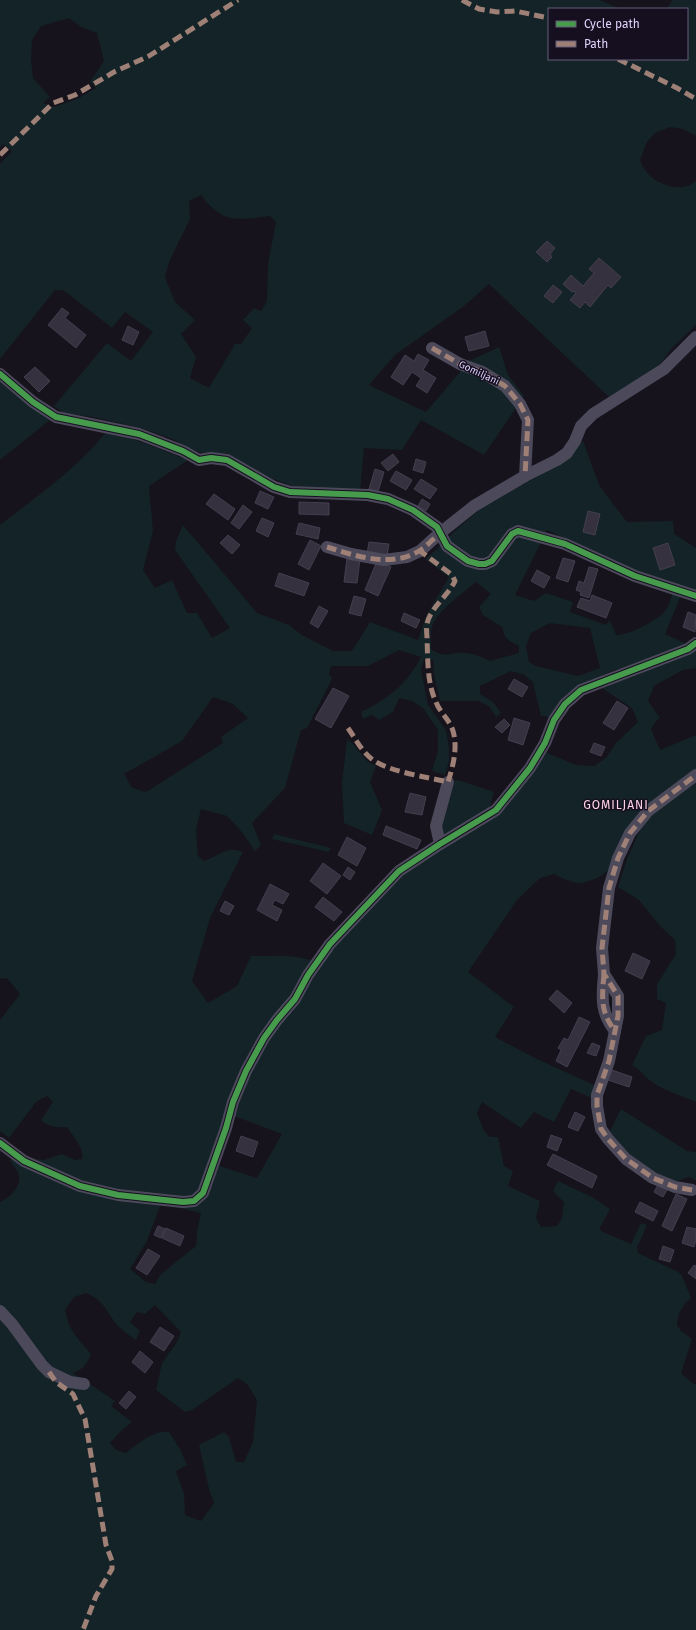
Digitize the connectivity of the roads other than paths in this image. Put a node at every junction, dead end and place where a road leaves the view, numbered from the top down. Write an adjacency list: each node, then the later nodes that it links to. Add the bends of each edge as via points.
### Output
1 (696, 337): 4 (street, via 664,369 593,414 582,426 576,441 567,453)
2 (432, 348): 4 (street, Gomiljani, via 505,386 520,404 528,420)
3 (0, 374): 5 (street, via 33,402 56,417 139,434 199,460 227,460 274,487 290,492 368,495 388,500 413,510)
4 (526, 476): 5 (street, via 474,506)
5 (440, 532): 6 (street, via 420,551 396,560 351,554); 7 (street, via 447,546 468,561 479,564 492,561 512,534 518,531 565,544 635,576)
6 (327, 547)
7 (696, 596)
8 (696, 643): 11 (street, via 688,649 581,690 565,704 530,768 496,810)
9 (696, 775): 13 (street, via 648,811 630,833 618,858 610,888 602,948 604,974 618,996 609,1061 598,1095 598,1120 601,1129 626,1159 653,1178 675,1187)
10 (448, 782): 11 (street, via 436,826)
11 (440, 844): 12 (street, via 399,871 330,944 295,999 268,1032 233,1102 203,1193 194,1202 118,1195 80,1186 24,1161)
12 (0, 1144)
13 (692, 1190)
14 (0, 1311): 15 (street, via 49,1372 70,1382)
15 (84, 1384)

